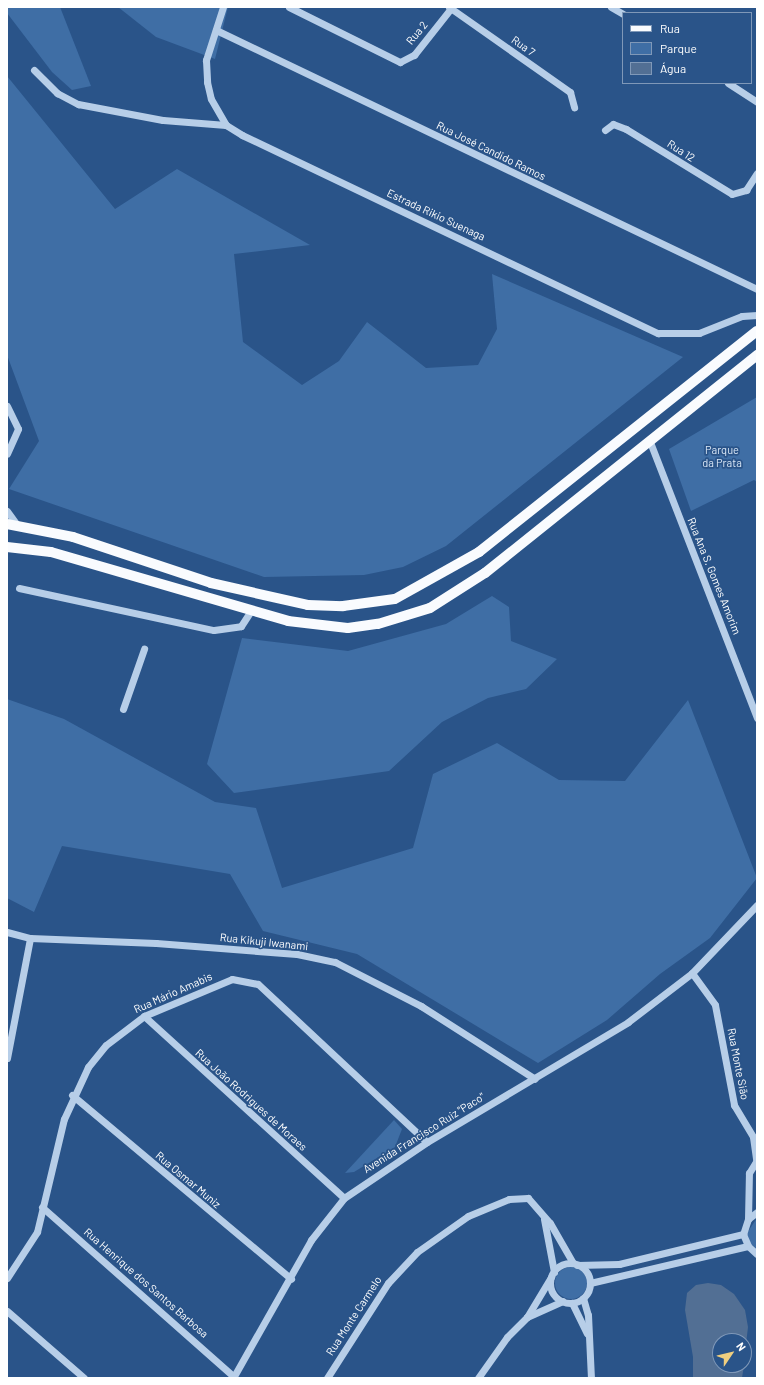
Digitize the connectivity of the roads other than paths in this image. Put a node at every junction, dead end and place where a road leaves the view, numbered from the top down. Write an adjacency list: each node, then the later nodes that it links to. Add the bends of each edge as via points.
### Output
1 (223, 7): 6 (street)
2 (289, 7): 3 (street, Rua 2, via 393,60 408,61)
3 (451, 7): 10 (street, Rua 7, via 570,92)
4 (611, 7): 5 (street)
5 (622, 13)
6 (216, 30): 11 (street, via 206,60 207,82 211,99); 14 (street, Rua José Candido Ramos)
7 (34, 70): 11 (street, via 57,93 78,104 163,120)
8 (730, 84): 9 (street)
9 (757, 102)
10 (574, 107)
11 (226, 125): 15 (street, Estrada Rikio Suenaga, via 634,324 675,336 699,333 742,316)
12 (605, 130): 13 (street, Rua 12, via 613,124 626,129 732,194 746,190)
13 (757, 173)
14 (757, 289)
15 (757, 315)
16 (757, 331): 22 (main road, via 480,552 395,599 343,606 300,604 211,582 73,537)
17 (757, 355): 19 (main road)
18 (7, 406): 20 (street, via 18,429)
19 (650, 442): 25 (main road, via 485,573 430,608 378,624 348,628); 28 (street, Rua Ana S. Gomes Amorim)
20 (7, 454)
21 (7, 511): 22 (street)
22 (12, 525)
23 (7, 547): 25 (main road, via 51,552)
24 (19, 588): 25 (street, via 214,630 241,626)
25 (250, 612)
26 (144, 649): 27 (street)
27 (123, 709)
28 (757, 718)
29 (757, 905): 32 (street, Avenida Francisco Ruiz "Paco")
30 (7, 932): 31 (street, Rua Kikuji Iwanami)
31 (30, 938): 34 (street); 35 (street, Rua Kikuji Iwanami, via 156,942 297,954 335,962 422,1006)
32 (692, 973): 35 (street, Avenida Francisco Ruiz "Paco", via 628,1022); 38 (street, Rua Monte Sião, via 715,1005 732,1099 753,1137)
33 (144, 1016): 36 (street, Rua Mário Amabis, via 106,1045); 37 (street, Rua Mário Amabis, via 232,979 258,984); 39 (street, Rua João Rodrigues de Moraes)
34 (7, 1058)
35 (535, 1079): 37 (street, Avenida Francisco Ruiz "Paco")
36 (72, 1095): 40 (street, Rua Mário Amabis); 50 (street, Rua Osmar Muniz)
37 (427, 1142): 39 (street, Avenida Francisco Ruiz "Paco")
38 (756, 1163): 43 (street, Rua Monte Sião, via 750,1173)
39 (344, 1198): 50 (street, Avenida Francisco Ruiz "Paco", via 311,1240)
40 (42, 1207): 49 (street, Rua Mário Amabis, via 32,1243); 58 (street, Rua Henrique dos Santos Barbosa)
41 (757, 1212): 43 (street)
42 (542, 1214): 47 (street, Rua Monte Carmelo); 48 (street, Rua Monte Carmelo); 60 (street, Rua Monte Carmelo, via 528,1198 519,1196 468,1216 442,1232 388,1283)
43 (748, 1219): 44 (street, Rua Monte Sião)
44 (743, 1234): 45 (street); 47 (street, via 619,1264)
45 (748, 1246): 46 (street); 51 (street)
46 (757, 1254)
47 (575, 1264): 48 (street, via 563,1264); 51 (street, via 585,1270)
48 (552, 1274): 53 (street, via 551,1290); 56 (street)
49 (7, 1278)
50 (291, 1279): 58 (street, Avenida Francisco Ruiz "Paco")
51 (590, 1283): 52 (street)
52 (583, 1298): 54 (street); 57 (street, via 588,1315)
53 (563, 1301): 54 (street); 56 (street)
54 (572, 1303): 57 (street)
55 (7, 1311): 59 (street)
56 (527, 1317): 61 (street, via 507,1337)
57 (587, 1334): 62 (street)
58 (234, 1377)
59 (84, 1378)
60 (327, 1378)
61 (478, 1378)
62 (591, 1378)

